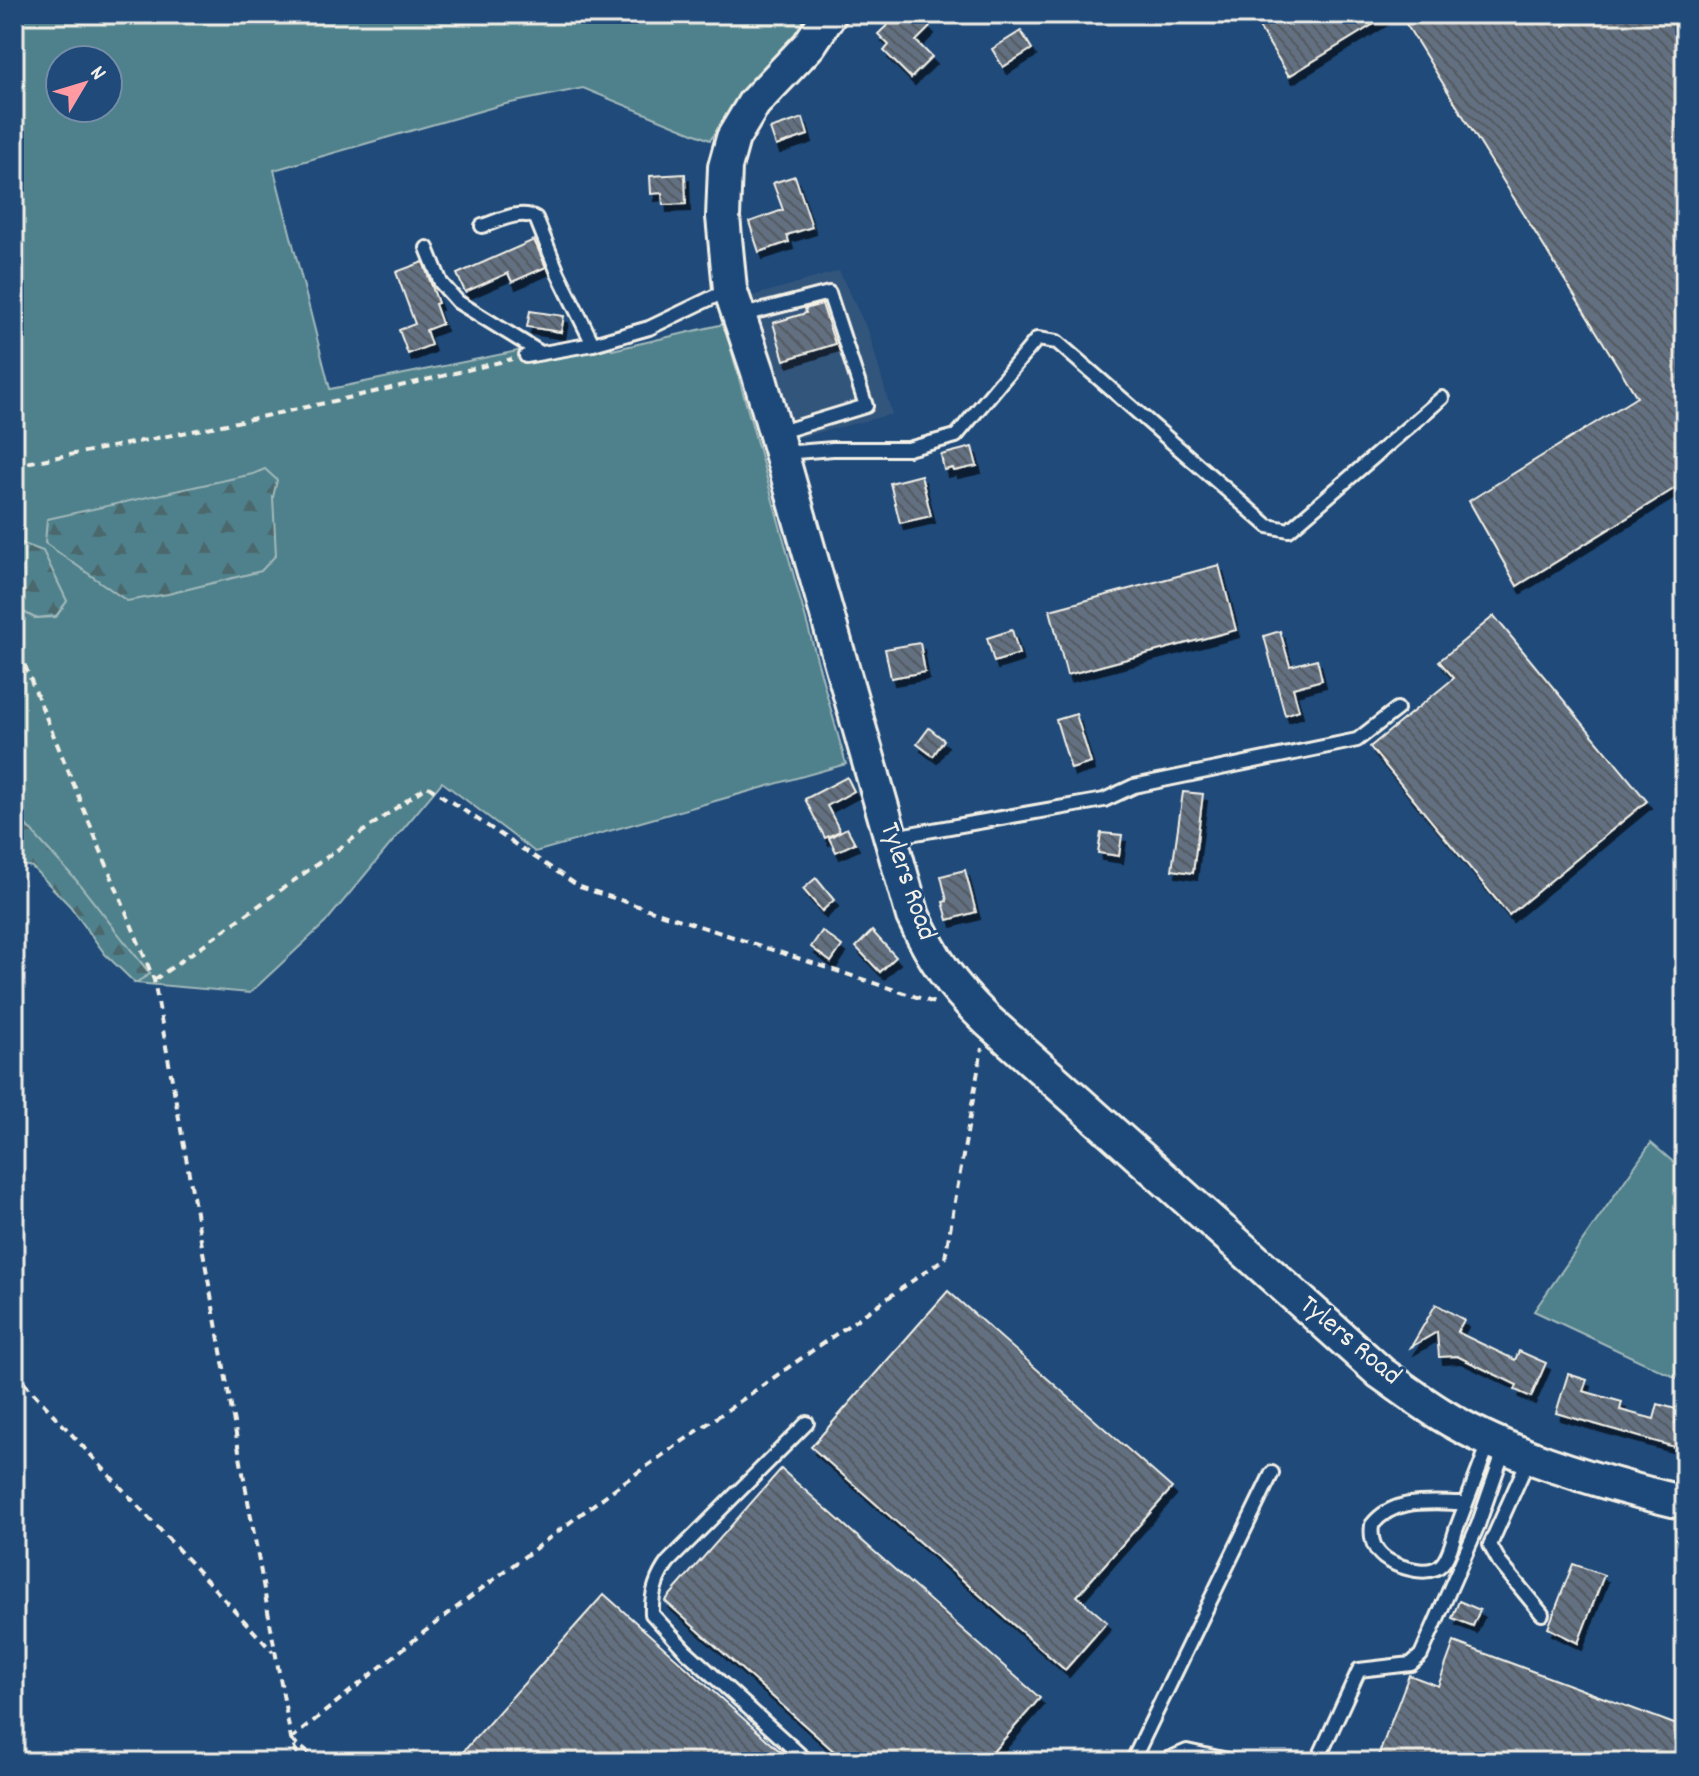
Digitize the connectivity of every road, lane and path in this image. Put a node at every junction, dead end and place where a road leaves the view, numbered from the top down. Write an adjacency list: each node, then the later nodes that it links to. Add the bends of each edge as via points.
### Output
1 (830, 14): 4 (street, Tylers Road, via 809,45 754,103 733,138 725,167 723,217)
2 (482, 226): 5 (lane, via 519,214 536,218)
3 (427, 248): 6 (lane, via 446,291)
4 (735, 302): 5 (lane); 9 (street, Tylers Road); 9 (lane, via 829,293 866,406)
5 (593, 344): 6 (lane)
6 (541, 353): 7 (lane)
7 (526, 356): 10 (path, via 318,405)
8 (1442, 398): 9 (lane, via 1289,530 1268,526 1057,342 1037,339 956,436 908,449)
9 (777, 444): 13 (street, Tylers Road)
10 (14, 465)
11 (14, 639): 14 (path)
12 (1397, 709): 13 (lane, via 1357,740 1134,786 1104,800)
13 (890, 838): 16 (street, Tylers Road, via 930,953)
14 (154, 980): 15 (path, via 427,786 580,887); 24 (path)
15 (942, 1005)
16 (987, 1020): 19 (street, Tylers Road, via 1381,1373 1443,1416); 25 (path, via 945,1258 617,1487)
17 (14, 1372): 24 (path)
18 (807, 1423): 29 (lane, via 668,1562 658,1575 652,1614)
19 (1509, 1447): 21 (lane); 22 (street, Tylers Road); 23 (lane, via 1490,1545); 26 (lane, via 1421,1655 1411,1664 1359,1670)
20 (1272, 1473): 30 (lane)
21 (1466, 1503): 21 (lane, via 1442,1564 1432,1570 1404,1569 1386,1560 1371,1537 1372,1525 1390,1508 1404,1503)
22 (1685, 1503)
23 (1542, 1614)
24 (275, 1654): 25 (path)
25 (291, 1739): 27 (path); 28 (path)
26 (1320, 1755)
27 (300, 1762)
28 (321, 1762)
29 (808, 1762)
30 (1132, 1762)
31 (1161, 1762): 32 (lane, via 1187,1751)
32 (1237, 1762)

